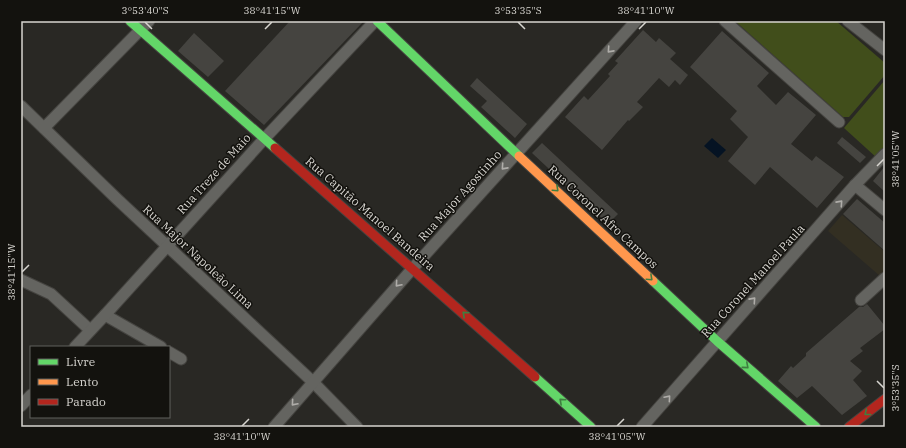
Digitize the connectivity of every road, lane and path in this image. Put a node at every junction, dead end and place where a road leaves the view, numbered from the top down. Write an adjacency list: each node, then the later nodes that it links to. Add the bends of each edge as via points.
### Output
1 (130, 21): 7 (street, Rua Capitão Manoel Bandeira)
2 (149, 21): 7 (street)
3 (376, 21): 12 (street, Rua Treze de Maio); 13 (street, Rua Coronel Afro Campos)
4 (636, 21): 13 (street, Rua Major Agostinho, one-way to 13)
5 (725, 21): 10 (street)
6 (848, 21): 8 (street)
7 (140, 30): 11 (street); 12 (street, Rua Capitão Manoel Bandeira)
8 (885, 50)
9 (21, 106): 11 (street, Rua Major Napoleão Lima)
10 (839, 122)
11 (44, 128): 17 (street, Rua Major Napoleão Lima)
12 (264, 138): 17 (street, Rua Treze de Maio); 18 (street, Rua Capitão Manoel Bandeira)
13 (517, 153): 18 (street, Rua Major Agostinho, one-way to 18); 24 (street, Rua Coronel Afro Campos, one-way to 24)
14 (885, 154): 15 (street, Rua Coronel Manoel Paula)
15 (855, 185): 16 (street); 24 (street, Rua Coronel Manoel Paula, one-way to 15)
16 (885, 210)
17 (167, 246): 22 (street, Rua Treze de Maio); 29 (street, Rua Major Napoleão Lima)
18 (413, 268): 29 (street, Rua Major Agostinho, one-way to 29); 35 (street, Rua Capitão Manoel Bandeira, one-way to 18)
19 (885, 278): 21 (street)
20 (21, 280): 23 (street, via 51,294)
21 (861, 300)
22 (105, 315): 23 (street, Rua Treze de Maio); 26 (street)
23 (90, 330): 25 (street, Rua Treze de Maio)
24 (717, 341): 36 (street, Rua Coronel Manoel Paula, one-way to 24); 37 (street, Rua Coronel Afro Campos, one-way to 37)
25 (76, 346)
26 (159, 346)
27 (170, 352): 28 (street)
28 (181, 358)
29 (313, 382): 33 (street, Rua Major Agostinho, one-way to 33); 34 (street, Rua Major Napoleão Lima)
30 (30, 396): 32 (street)
31 (885, 399): 38 (street, one-way to 38)
32 (21, 406)
33 (274, 427)
34 (357, 427)
35 (591, 427)
36 (642, 427)
37 (816, 427)
38 (849, 427)

